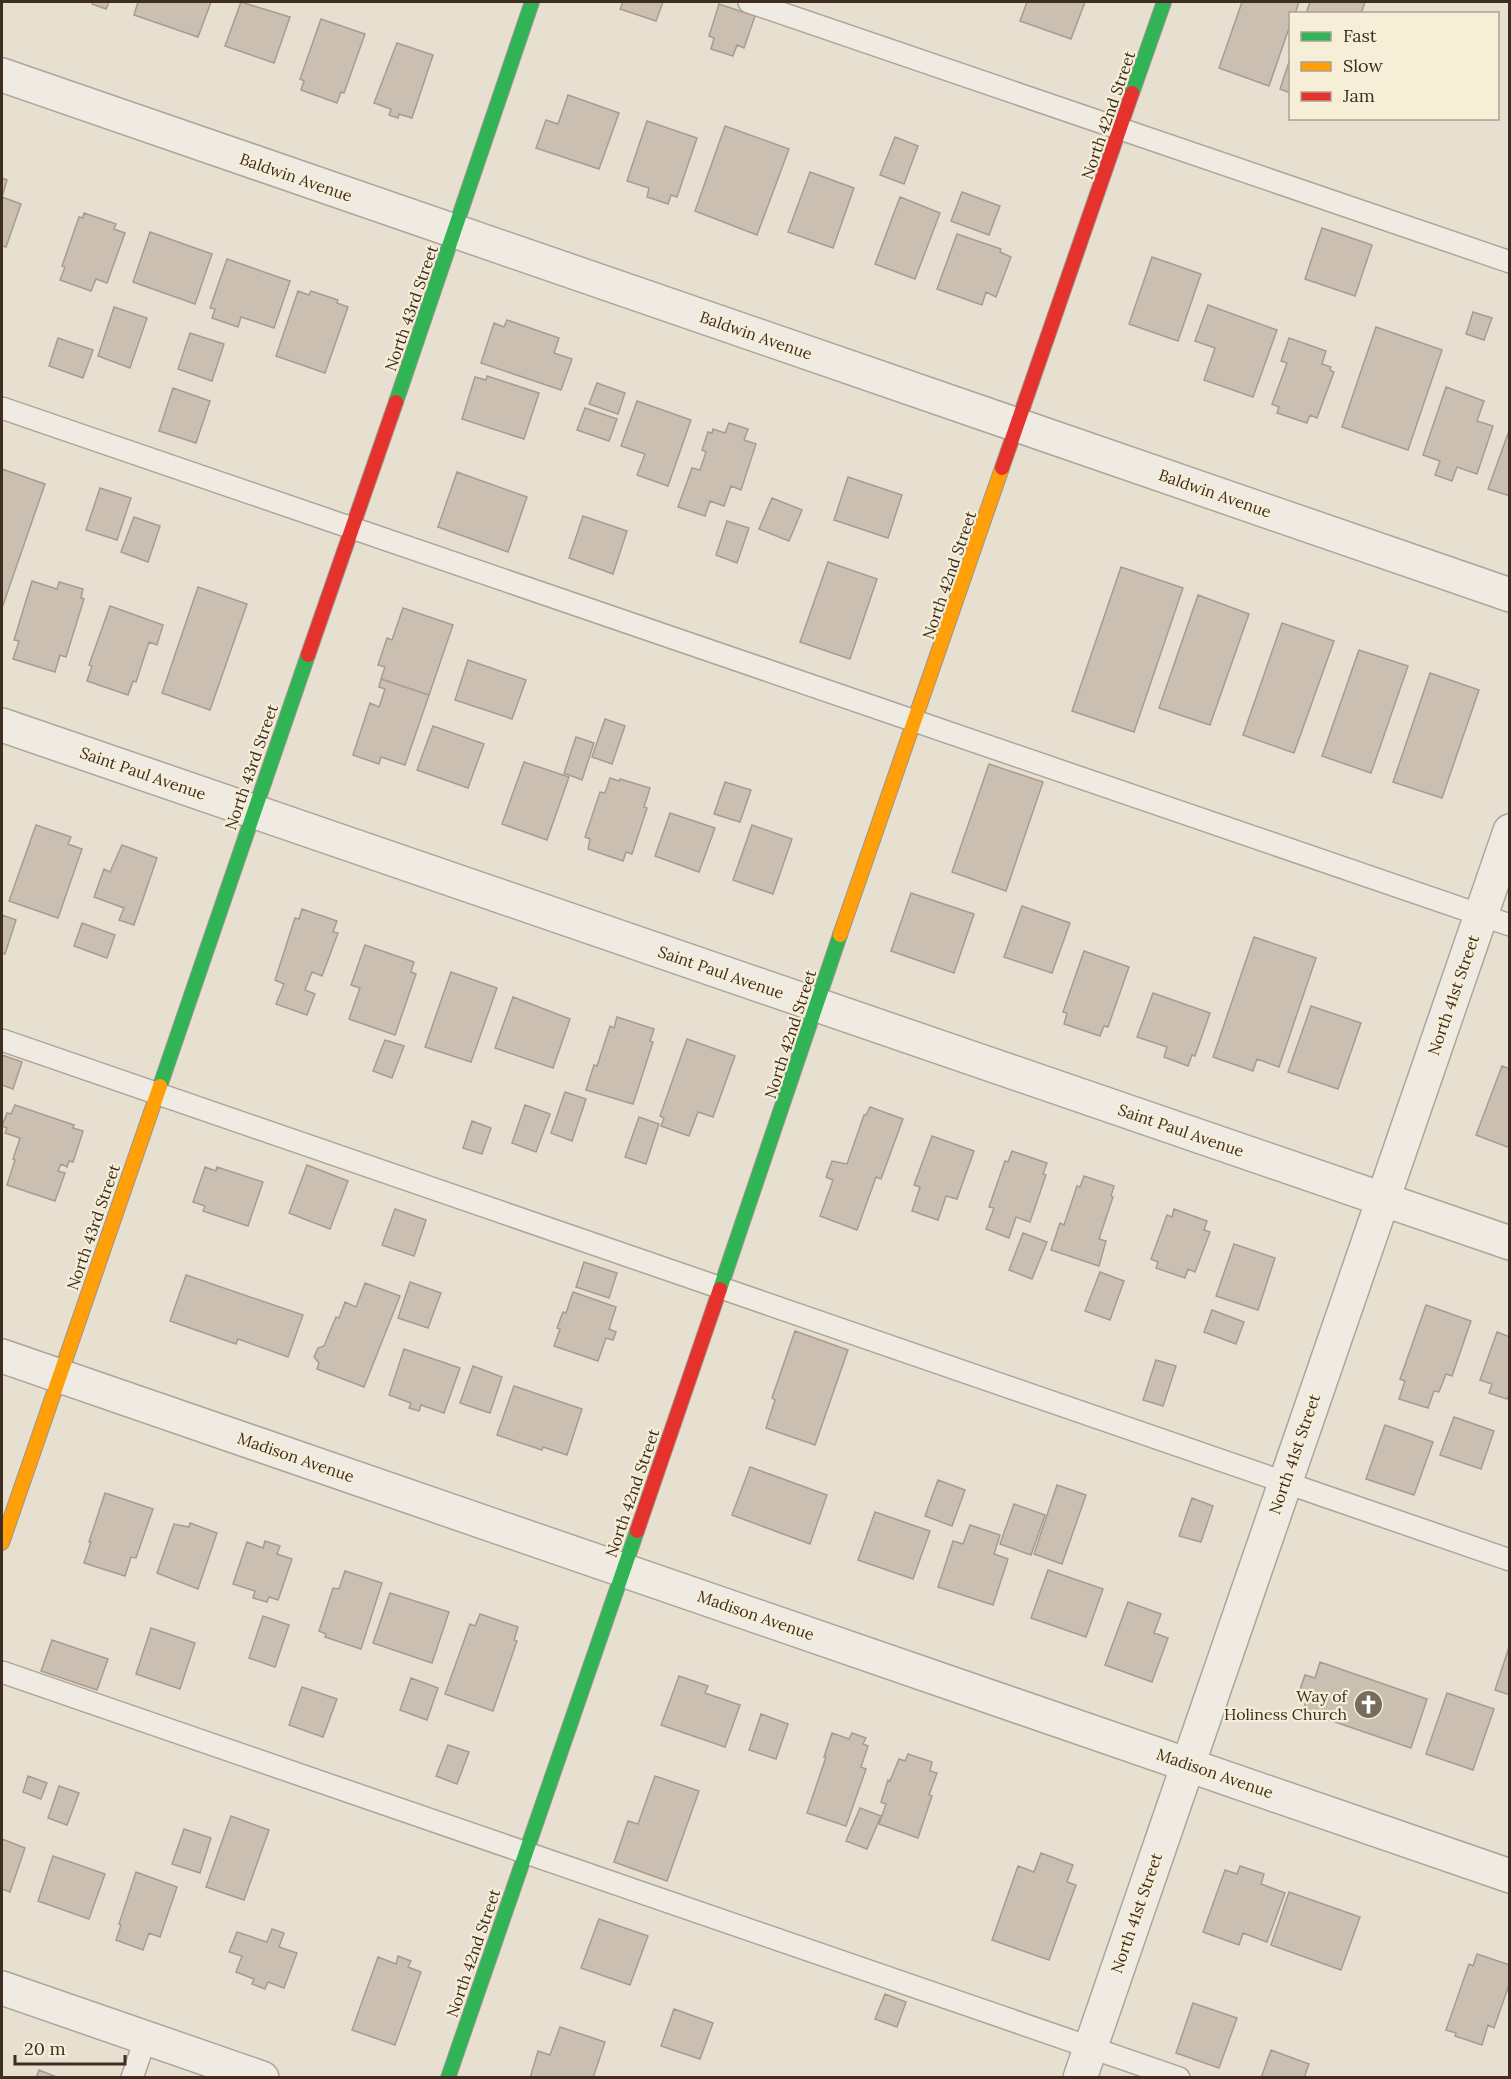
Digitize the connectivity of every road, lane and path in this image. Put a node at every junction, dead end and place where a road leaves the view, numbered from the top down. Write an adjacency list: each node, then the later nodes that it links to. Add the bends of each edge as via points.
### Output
1 (532, 2): 6 (street, North 43rd Street)
2 (749, 2): 5 (lane)
3 (1164, 2): 5 (street, North 42nd Street)
4 (2, 75): 6 (street, Baldwin Avenue)
5 (1121, 129): 7 (lane); 9 (street, North 42nd Street)
6 (455, 231): 9 (street, Baldwin Avenue); 10 (street, North 43rd Street)
7 (1509, 262)
8 (2, 408): 10 (lane)
9 (1018, 425): 11 (street, Baldwin Avenue); 12 (street, North 42nd Street)
10 (351, 528): 12 (lane); 14 (street, North 43rd Street)
11 (1509, 595)
12 (915, 722): 16 (lane); 17 (street, North 42nd Street)
13 (2, 725): 14 (street, Saint Paul Avenue)
14 (254, 812): 17 (street, Saint Paul Avenue); 19 (street, North 43rd Street)
15 (1509, 831): 16 (street, North 41st Street)
16 (1495, 920): 20 (street, North 41st Street)
17 (816, 1005): 20 (street, Saint Paul Avenue); 22 (street, North 42nd Street)
18 (2, 1040): 19 (lane)
19 (157, 1093): 22 (lane); 24 (street, North 43rd Street)
20 (1383, 1200): 21 (street, Saint Paul Avenue); 25 (street, North 41st Street)
21 (1509, 1243)
22 (720, 1288): 25 (lane); 28 (street, North 42nd Street)
23 (2, 1356): 24 (street, Madison Avenue)
24 (60, 1376): 26 (street, North 43rd Street); 28 (street, Madison Avenue)
25 (1284, 1482): 27 (lane); 30 (street, North 41st Street)
26 (2, 1543)
27 (1509, 1560)
28 (622, 1569): 30 (street, Madison Avenue); 31 (street, North 42nd Street)
29 (2, 1672): 31 (lane)
30 (1188, 1763): 32 (street, Madison Avenue); 35 (street, North 41st Street)
31 (526, 1851): 35 (lane); 38 (street, North 42nd Street)
32 (1509, 1876)
33 (2, 1988): 34 (street)
34 (146, 2037): 36 (lane); 37 (street)
35 (1090, 2047): 39 (street, North 41st Street); 40 (lane)
36 (132, 2078)
37 (262, 2078)
38 (448, 2078)
39 (1080, 2078)
40 (1179, 2078)

